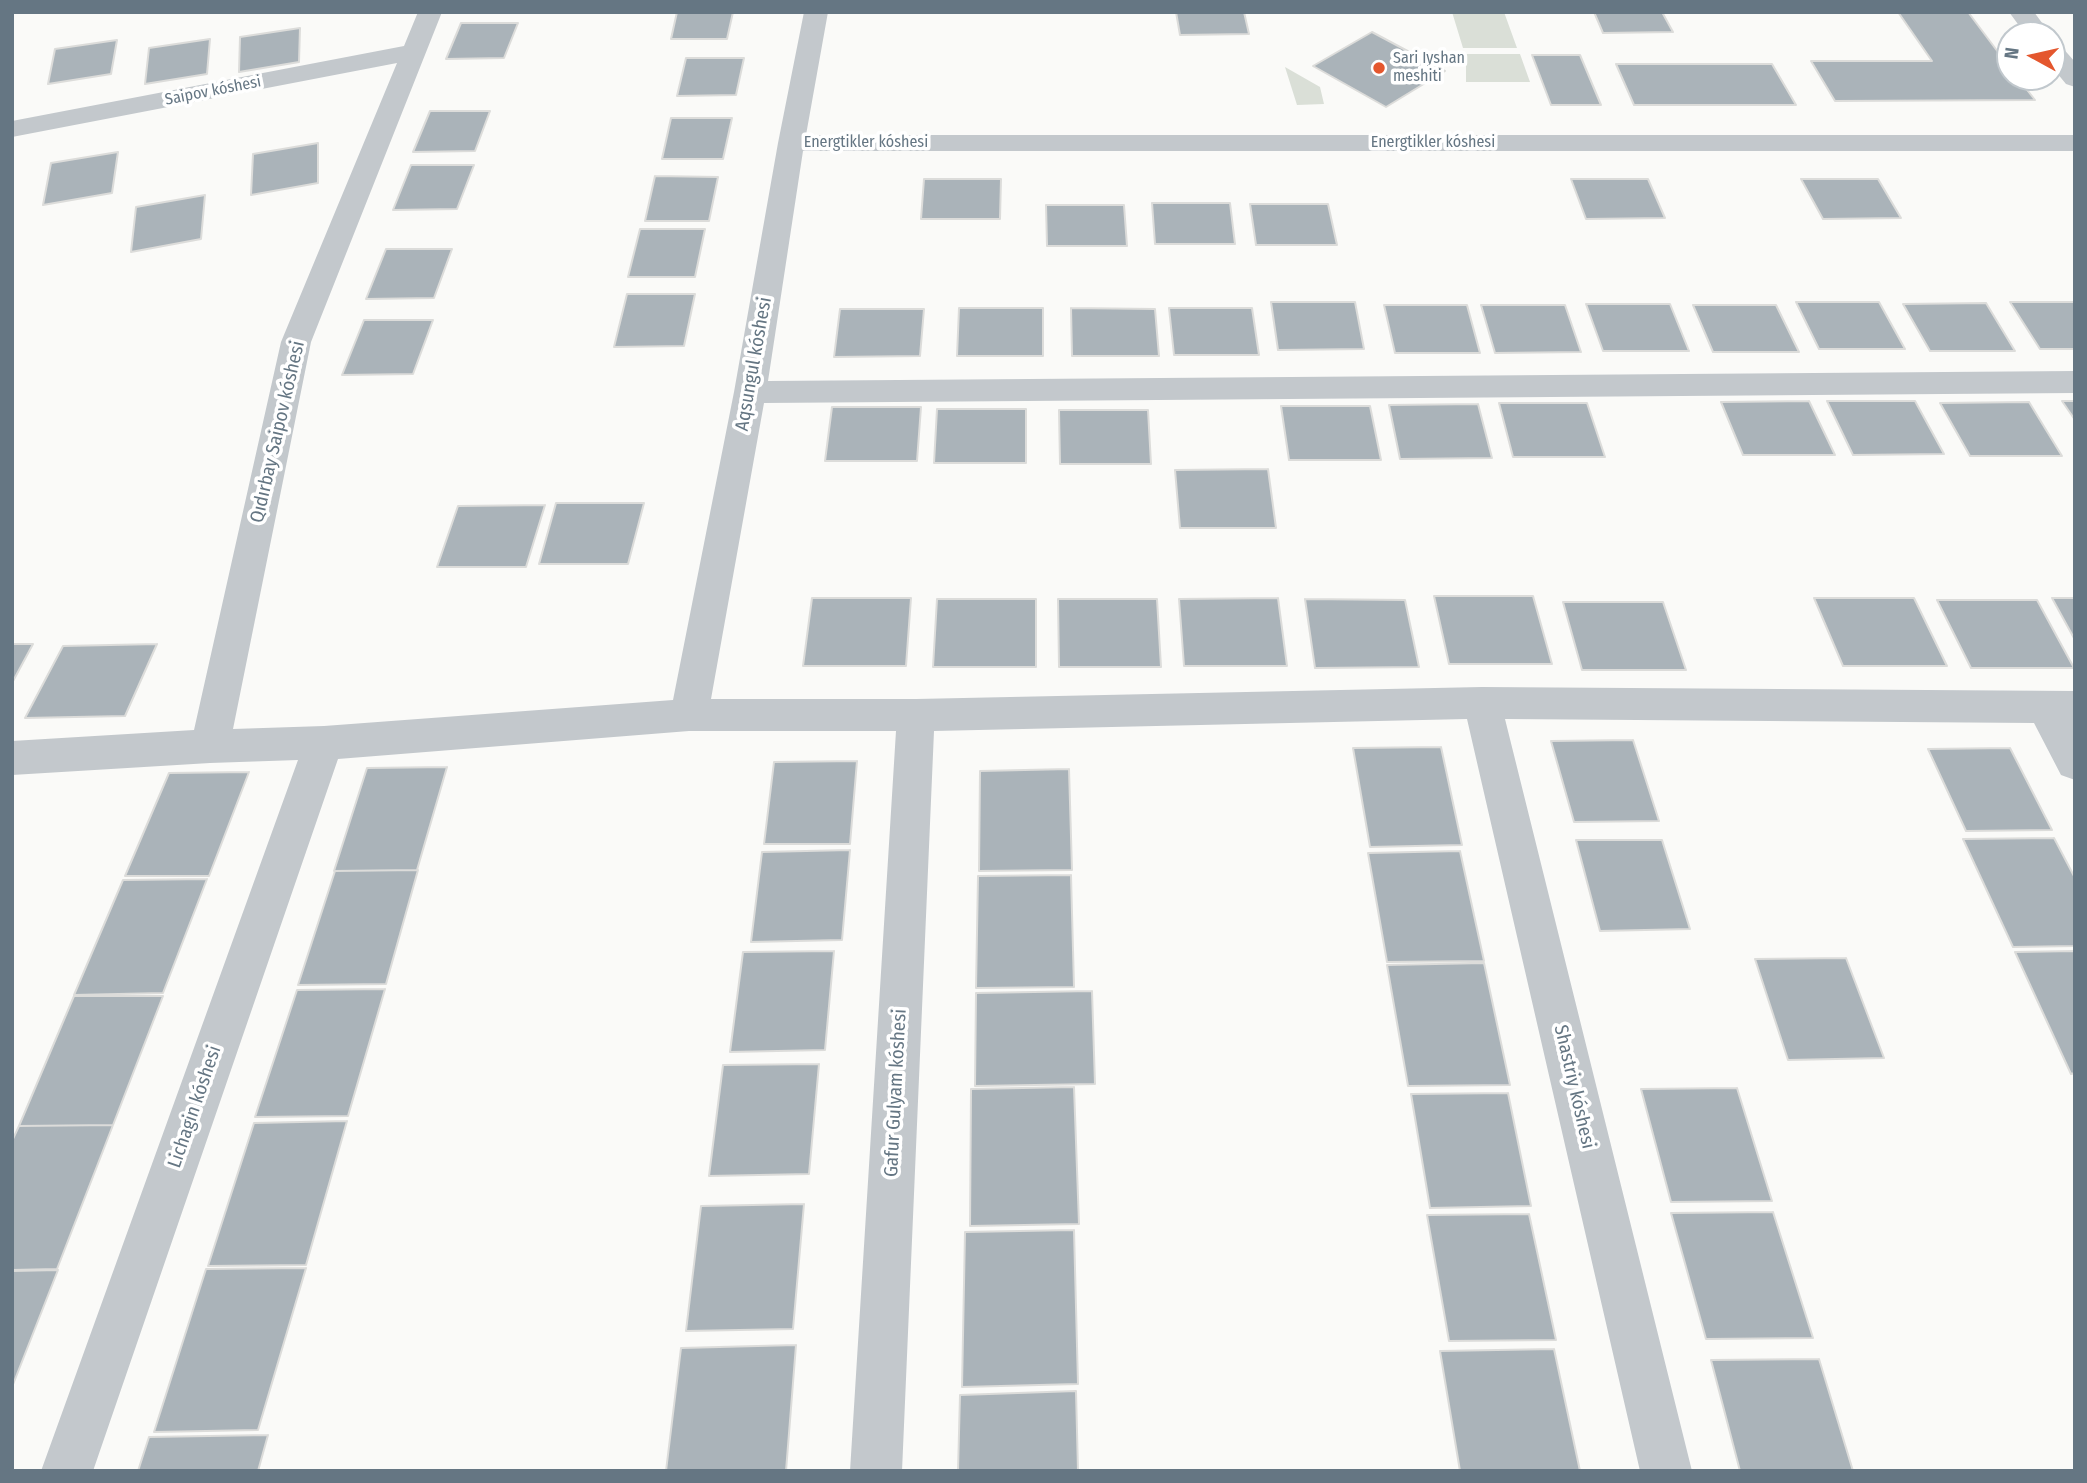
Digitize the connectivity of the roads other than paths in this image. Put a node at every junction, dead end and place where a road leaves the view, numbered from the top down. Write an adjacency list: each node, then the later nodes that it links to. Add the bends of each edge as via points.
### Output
1 (430, 12): 3 (street, Qıdırbay Saipov kóshesi)
2 (816, 12): 6 (street, Aqsungul kóshesi)
3 (413, 52): 4 (street, Saipov kóshesi); 14 (street, Qıdırbay Saipov kóshesi, via 296,342)
4 (12, 129)
5 (2075, 143): 6 (street, Energtikler kóshesi)
6 (791, 144): 8 (street, Aqsungul kóshesi)
7 (2075, 382): 8 (street)
8 (750, 392): 11 (street, Aqsungul kóshesi)
9 (1482, 703): 10 (street); 12 (street); 19 (street, Shastriy kóshesi)
10 (2060, 707): 16 (street)
11 (689, 715): 12 (street); 13 (street)
12 (916, 715): 18 (street, Gafur Gulyam kóshesi)
13 (324, 743): 14 (street); 17 (street, Lichagin kóshesi)
14 (210, 746): 15 (street)
15 (12, 758)
16 (2075, 763)
17 (67, 1471)
18 (876, 1471)
19 (1665, 1471)

